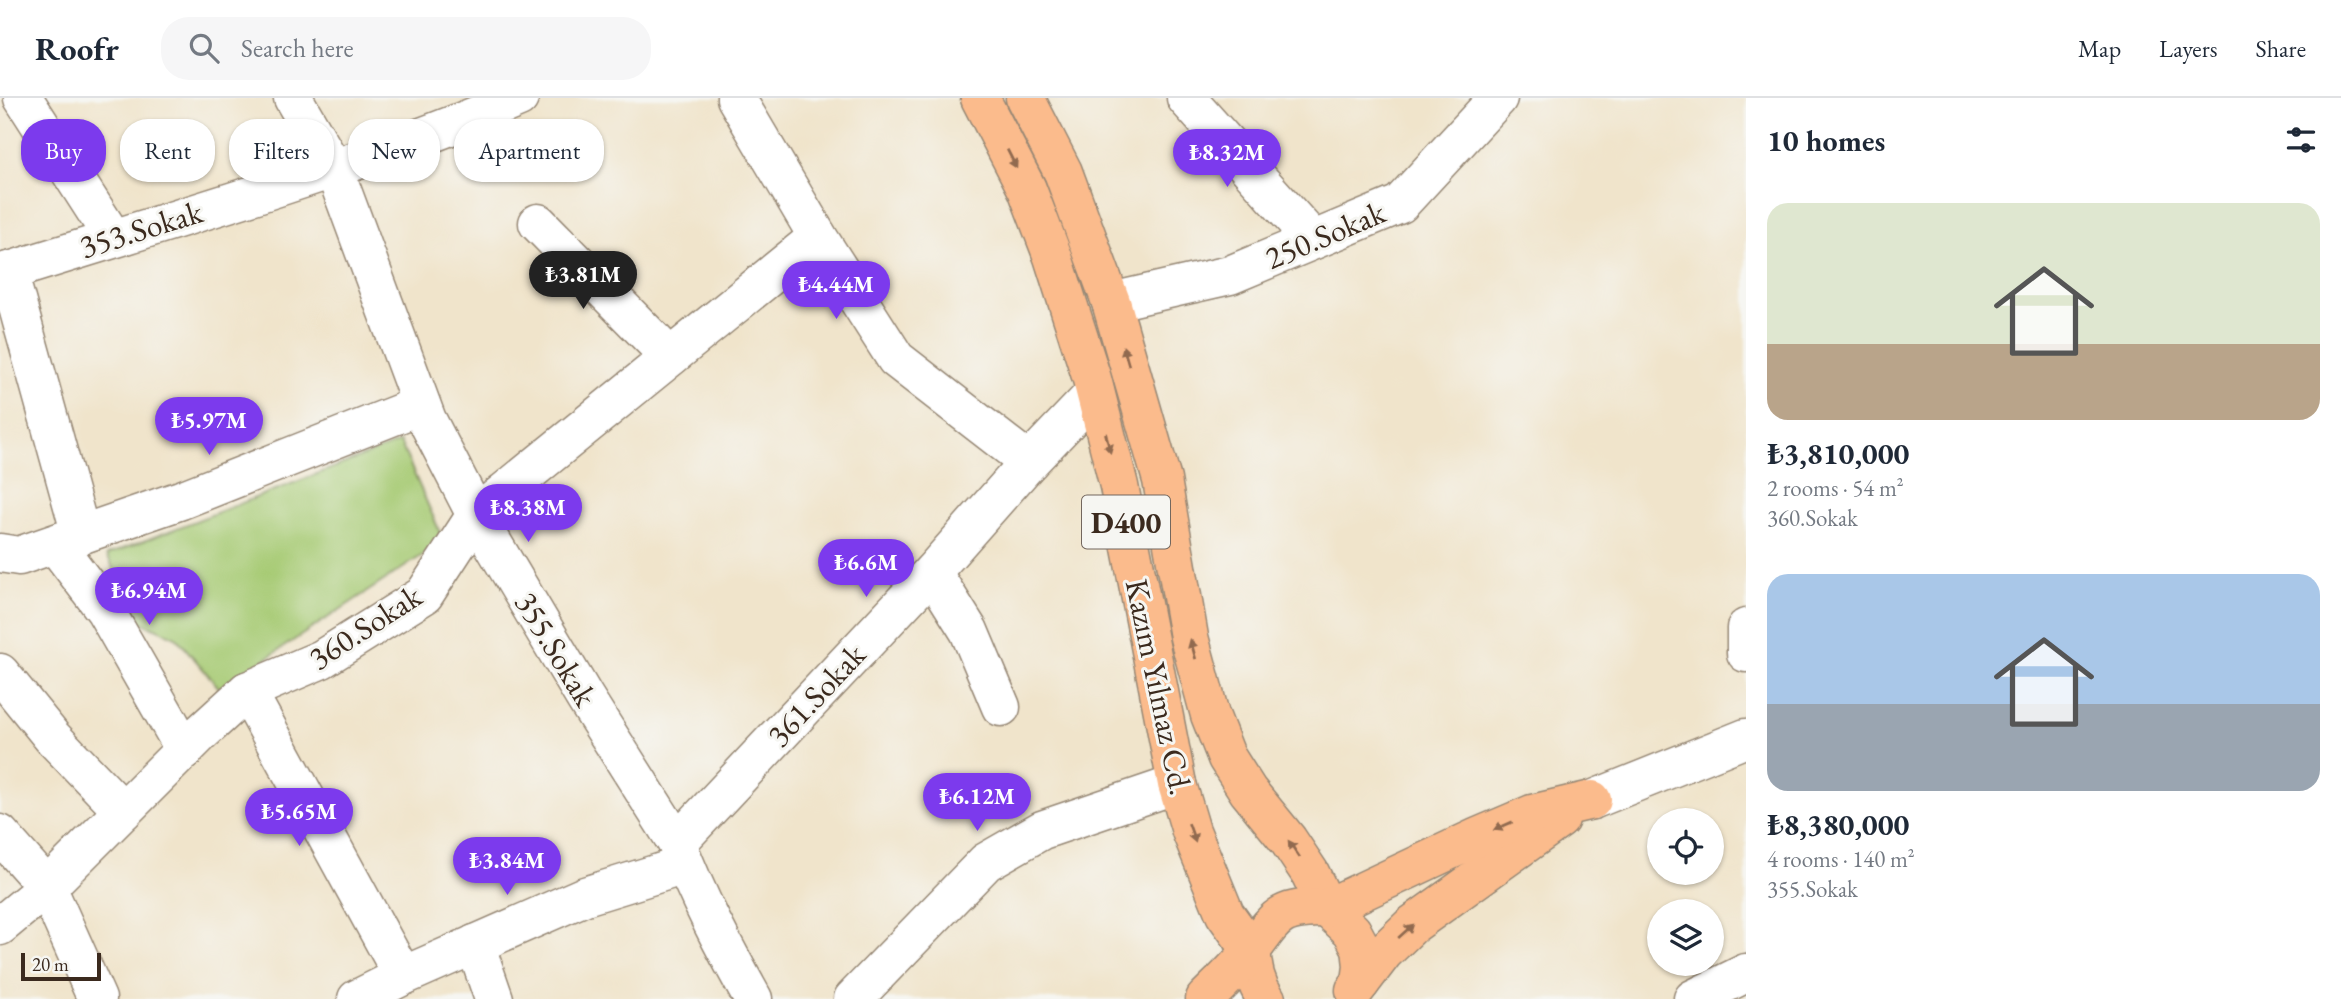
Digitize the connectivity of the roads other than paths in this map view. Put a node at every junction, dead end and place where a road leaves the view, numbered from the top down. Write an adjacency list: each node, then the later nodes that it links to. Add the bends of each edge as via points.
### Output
1 (23, 98): 14 (street)
2 (293, 98): 9 (street, 355.Sokak)
3 (519, 98): 10 (street, 353.Sokak)
4 (736, 98): 13 (street)
5 (980, 98): 19 (highway, Kazım Yılmaz Cd. / D400, one-way to 19, via 1027,189)
6 (1025, 98): 17 (highway, Kazım Yılmaz Cd. / D400, via 1063,172)
7 (1186, 98): 15 (street)
8 (1498, 98): 15 (street, 250.Sokak, via 1400,204)
9 (305, 119)
10 (334, 169): 20 (street, 355.Sokak)
11 (292, 182): 14 (street, 353.Sokak)
12 (538, 223): 18 (street)
13 (818, 237): 18 (street, 360.Sokak); 21 (street, via 897,359)
14 (113, 238): 16 (street, 353.Sokak)
15 (1313, 240): 17 (street, 250.Sokak, via 1230,275)
16 (4, 272): 23 (street)
17 (1111, 302): 39 (highway, Kazım Yılmaz Cd. / D400, one-way to 17, via 1310,873 1227,758 1210,715 1189,637 1162,480)
18 (670, 358): 22 (street, 360.Sokak)
19 (1095, 393): 21 (street, 361.Sokak); 33 (highway, Kazım Yılmaz Cd. / D400, one-way to 33, via 1119,486)
20 (421, 405): 22 (street, 355.Sokak); 23 (street, via 181,500)
21 (1029, 462): 25 (street, 361.Sokak)
22 (476, 515): 29 (street, 360.Sokak, via 424,595 322,659); 37 (street, 355.Sokak)
23 (68, 539): 24 (street, via 19,556); 32 (street)
24 (0, 553)
25 (932, 572): 30 (street, via 969,631); 37 (street, 361.Sokak)
26 (1746, 628): 27 (street)
27 (1746, 653)
28 (0, 673): 35 (street)
29 (247, 691): 32 (street, 360.Sokak); 44 (street)
30 (1001, 707)
31 (1746, 738): 34 (street)
32 (185, 750): 35 (street, 360.Sokak)
33 (1177, 784): 42 (highway, Kazım Yılmaz Cd. / D400, one-way to 42, via 1225,914); 50 (street, via 1042,831 986,862)
34 (1592, 800): 39 (highway, one-way to 39, via 1532,814); 45 (highway, one-way to 34, via 1384,952 1412,925)
35 (122, 811): 38 (street, 360.Sokak)
36 (0, 834): 38 (street)
37 (681, 854): 41 (street, 361.Sokak); 49 (street, 355.Sokak)
38 (47, 887): 40 (street, 360.Sokak); 46 (street)
39 (1327, 908): 42 (highway, via 1286,913 1271,922); 45 (highway, D400, via 1352,931 1361,948 1363,966)
40 (0, 926)
41 (475, 944): 44 (street, 361.Sokak); 48 (street)
42 (1251, 950): 51 (highway); 52 (highway, D400, via 1255,978)
43 (1746, 973): 53 (street)
44 (403, 976): 47 (street, 361.Sokak)
45 (1355, 991)
46 (97, 999)
47 (357, 999)
48 (494, 999)
49 (753, 999)
50 (853, 999)
51 (1205, 999)
52 (1266, 999)
53 (1693, 999)

